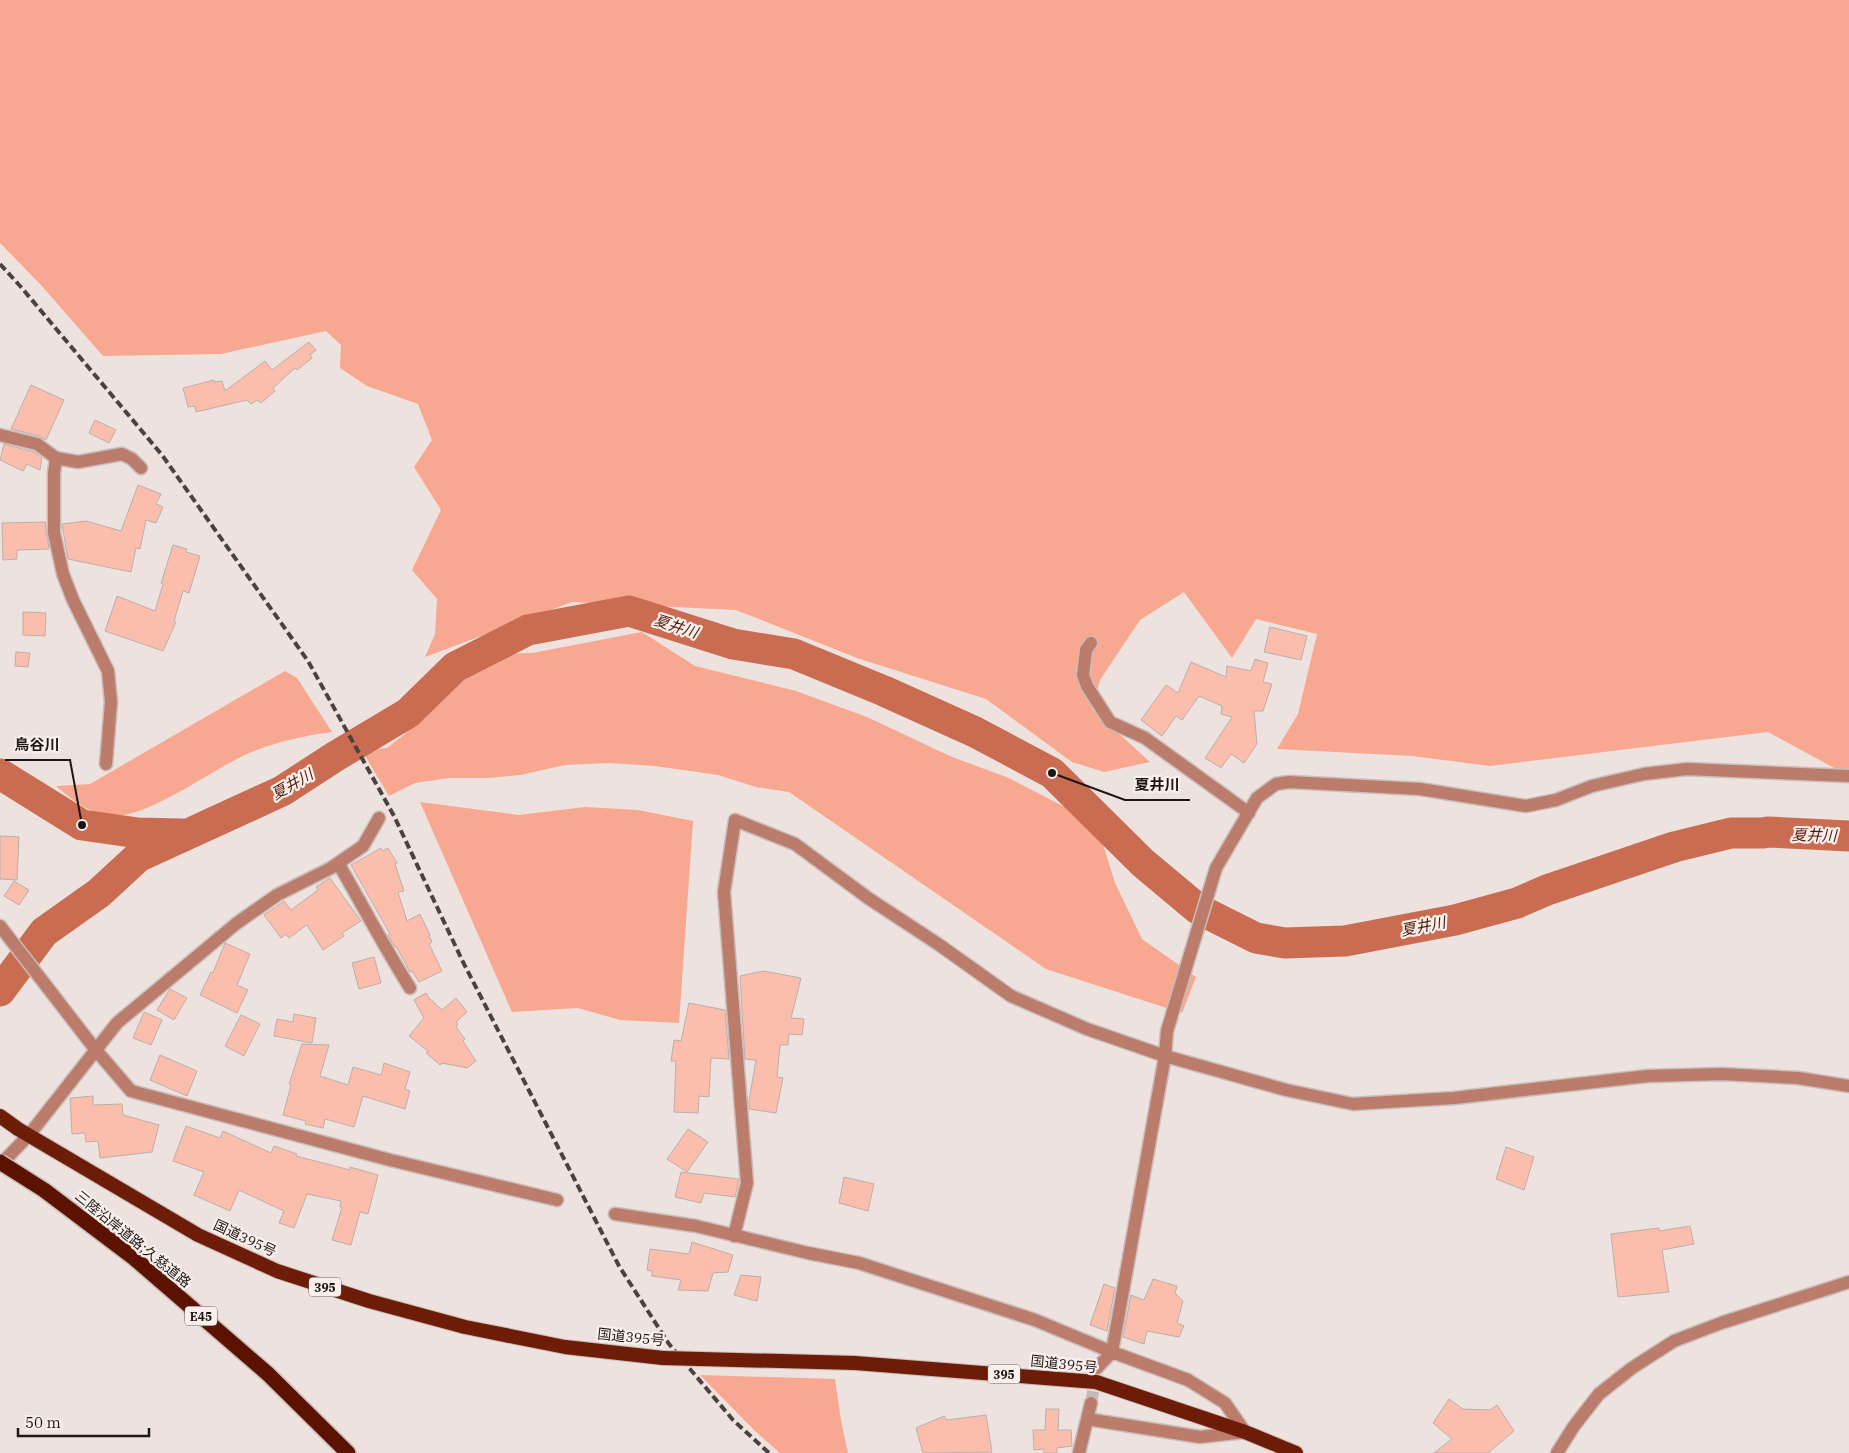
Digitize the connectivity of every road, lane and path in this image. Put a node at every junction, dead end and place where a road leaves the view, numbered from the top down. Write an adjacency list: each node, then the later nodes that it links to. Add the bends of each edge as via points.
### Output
1 (0, 434): 2 (street, via 37,444)
2 (56, 458): 3 (street, via 78,462 122,454); 5 (street, via 54,533 63,574 72,600 108,671 111,702)
3 (141, 468)
4 (1091, 643): 7 (street, via 1086,650 1083,675 1110,722 1145,738)
5 (106, 764)
6 (1849, 776): 7 (street, via 1687,770 1644,774 1526,806 1420,789 1289,782 1276,784 1257,798)
7 (1249, 813): 13 (street, via 1216,868 1167,1031)
8 (378, 818): 9 (street, via 363,846)
9 (338, 863): 11 (street); 12 (street, via 237,922 117,1023)
10 (0, 926): 12 (street)
11 (410, 988)
12 (95, 1049): 16 (street); 18 (street, via 131,1091 390,1160)
13 (1165, 1056): 14 (street, via 1286,1090 1353,1104 1454,1098 1648,1076 1722,1074 1789,1077); 20 (street, via 1087,1029 1011,996 795,844 735,820 724,892 747,1183); 22 (street)
14 (1849, 1086)
15 (0, 1116): 16 (highway, 国道395号 / 395)
16 (23, 1132): 17 (street); 26 (highway, 国道395号 / 395, bridge, via 198,1235 277,1271 465,1327 566,1347 662,1358 855,1363 1096,1382)
17 (0, 1163): 27 (highway, 三陸沿岸道路;久慈道路 / E45, bridge, via 44,1190 134,1258 253,1361)
18 (557, 1200)
19 (615, 1214): 20 (street, via 696,1226)
20 (734, 1236): 22 (street, via 859,1263 1035,1320)
21 (1849, 1282): 30 (street, via 1674,1341 1599,1394)
22 (1112, 1352): 23 (street); 26 (street, via 1188,1380 1226,1403)
23 (1097, 1368)
24 (1091, 1403): 25 (street)
25 (1087, 1419): 26 (street, via 1200,1436); 28 (street)
26 (1245, 1432): 29 (highway, 国道395号 / 395)
27 (348, 1453)
28 (1079, 1453)
29 (1296, 1453)
30 (1557, 1453)

